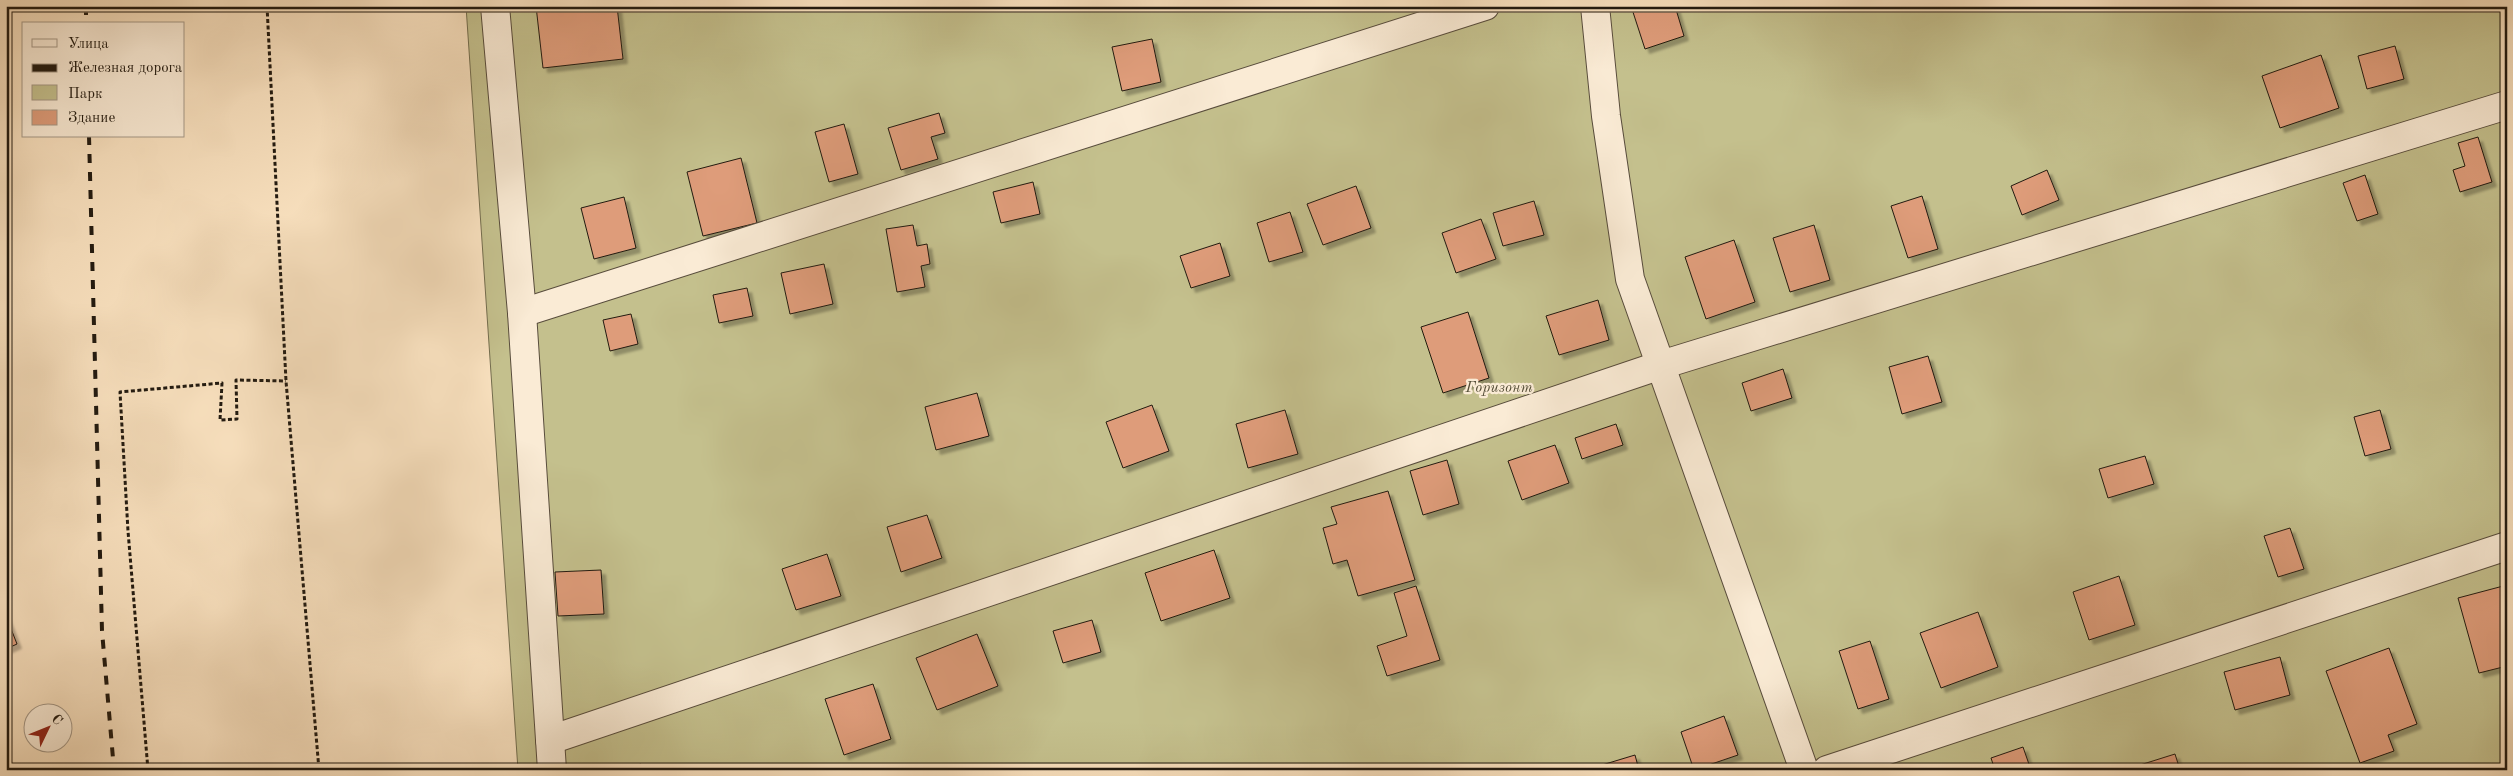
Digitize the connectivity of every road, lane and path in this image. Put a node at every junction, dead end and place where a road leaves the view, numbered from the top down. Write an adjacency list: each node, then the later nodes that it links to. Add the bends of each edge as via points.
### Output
1 (267, 6): 8 (path)
2 (495, 6): 6 (lane)
3 (1485, 6): 6 (lane)
4 (1595, 6): 7 (lane, via 1606,116 1630,279)
5 (2507, 105): 7 (lane)
6 (522, 313): 10 (lane)
7 (1661, 365): 10 (lane); 14 (lane)
8 (286, 381): 11 (path, via 236,380 237,419 220,420 222,383 120,392); 12 (path)
9 (2507, 546): 15 (lane)
10 (550, 740): 13 (lane)
11 (148, 770)
12 (319, 770)
13 (552, 770)
14 (1804, 770)
15 (1827, 770)

